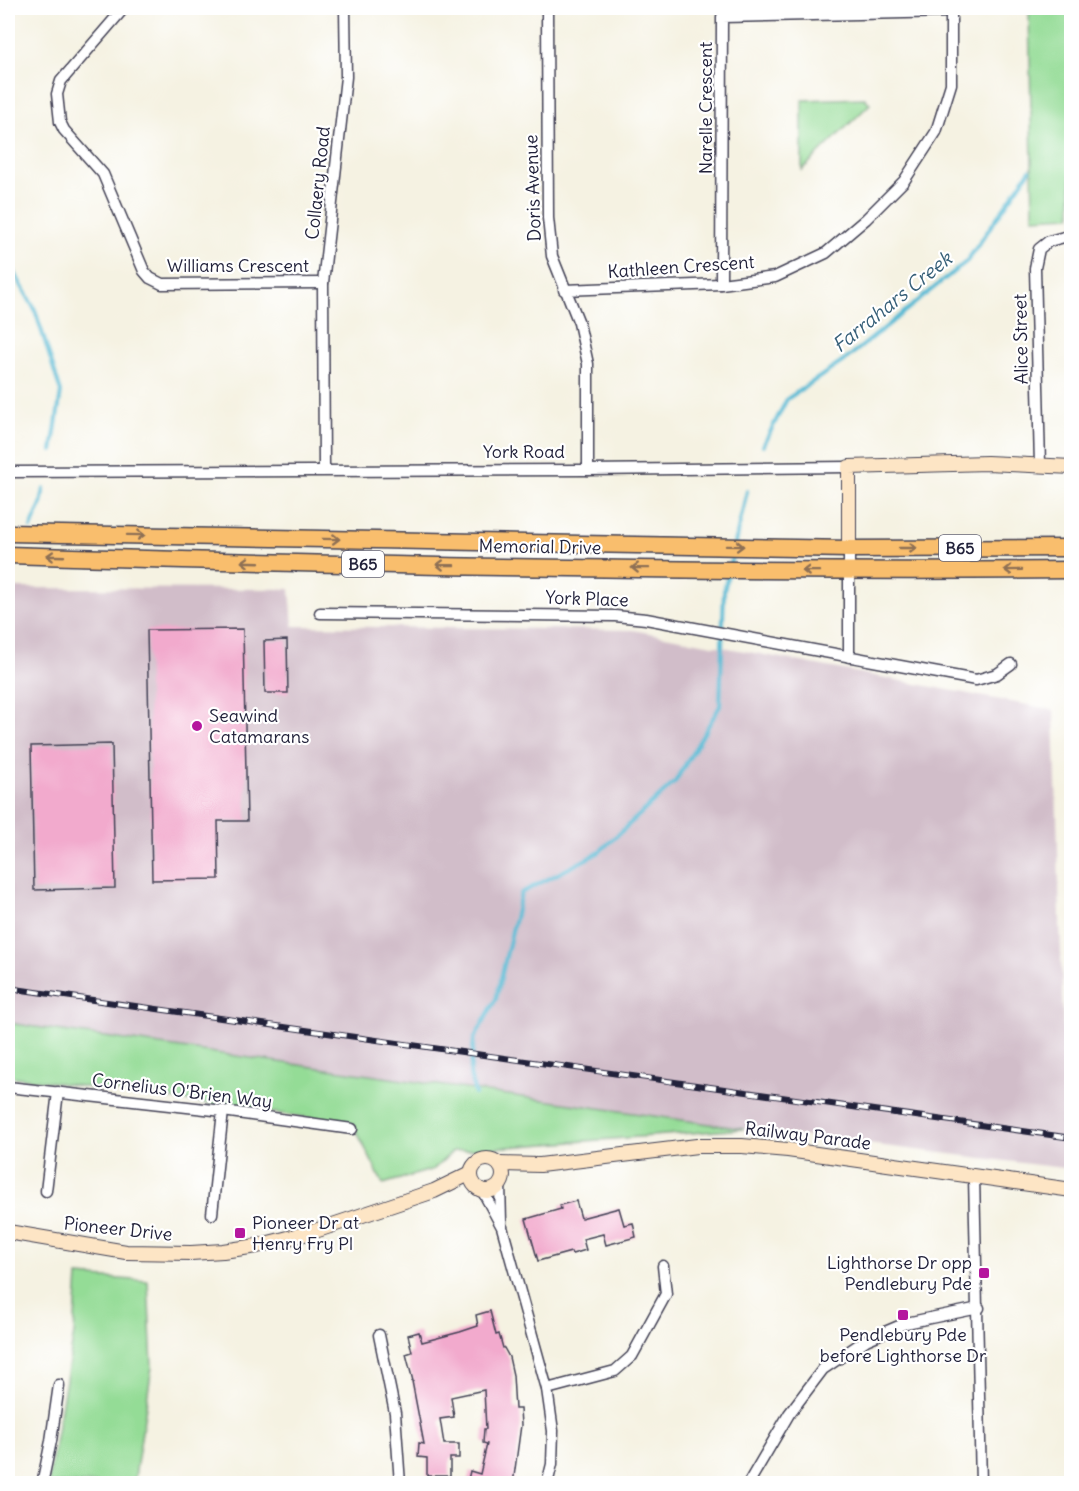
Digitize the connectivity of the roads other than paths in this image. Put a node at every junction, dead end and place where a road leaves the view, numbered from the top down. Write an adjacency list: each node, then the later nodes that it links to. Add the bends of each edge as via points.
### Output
1 (124, 8): 6 (street, Williams Crescent, via 61,81 57,94 60,122 103,174 144,271 162,284)
2 (345, 8): 6 (street, Collaery Road, via 346,77)
3 (547, 8): 8 (street, Doris Avenue, via 548,218 552,256)
4 (951, 10): 7 (street, Kathleen Crescent, via 951,84 936,132 904,181 826,253 775,277); 7 (street, Narelle Crescent, via 722,17)
5 (1071, 235): 9 (street, Alice Street, via 1049,241 1039,249 1035,268)
6 (323, 283): 12 (street, Collaery Road)
7 (722, 284): 8 (street, Kathleen Crescent)
8 (564, 290): 13 (street, Doris Avenue, via 579,324 588,364)
9 (1040, 465): 10 (main road, York Road); 11 (main road, York Road)
10 (849, 466): 13 (street, York Road); 17 (main road)
11 (1071, 467)
12 (324, 470): 13 (street, York Road); 14 (street, York Road)
13 (588, 470)
14 (8, 472)
15 (8, 532): 17 (main road, Memorial Drive / B65, one-way to 17)
16 (1071, 548): 17 (main road, Memorial Drive / B65, one-way to 16)
17 (849, 549): 20 (street)
18 (8, 555): 20 (main road, Memorial Drive / B65, one-way to 18)
19 (1071, 570): 20 (main road, Memorial Drive / B65, one-way to 20)
20 (850, 572): 22 (street)
21 (320, 613): 22 (street, York Place, via 615,616)
22 (849, 657): 23 (street, York Place, via 976,680 997,674)
23 (1011, 664)
24 (8, 1087): 25 (street, Cornelius O'Brien Way)
25 (58, 1092): 26 (street, Cornelius O'Brien Way); 35 (street)
26 (223, 1112): 27 (street, Cornelius O'Brien Way); 37 (street)
27 (352, 1129)
28 (499, 1164): 29 (main road); 30 (main road, via 482,1159); 32 (main road)
29 (540, 1165): 31 (main road, Railway Parade, via 720,1145); 32 (main road)
30 (471, 1173): 33 (main road); 36 (main road, Pioneer Drive)
31 (974, 1177): 34 (main road, Railway Parade); 41 (street)
32 (501, 1182): 33 (main road, via 491,1190); 38 (street)
33 (479, 1188): 36 (main road, Pioneer Drive); 38 (street)
34 (1071, 1190)
35 (46, 1191)
36 (434, 1191): 39 (main road, Pioneer Drive, via 304,1235 223,1251 126,1252)
37 (212, 1214)
38 (502, 1227): 44 (street)
39 (8, 1232)
40 (663, 1266): 44 (street, via 666,1294 632,1356 615,1371)
41 (979, 1308): 48 (street, via 906,1323 866,1340 823,1369 789,1414); 49 (street)
42 (380, 1335): 46 (street, via 394,1413)
43 (59, 1385): 45 (street)
44 (547, 1389): 47 (street, via 553,1431)
45 (42, 1484)
46 (400, 1484)
47 (547, 1484)
48 (748, 1484)
49 (981, 1484)

